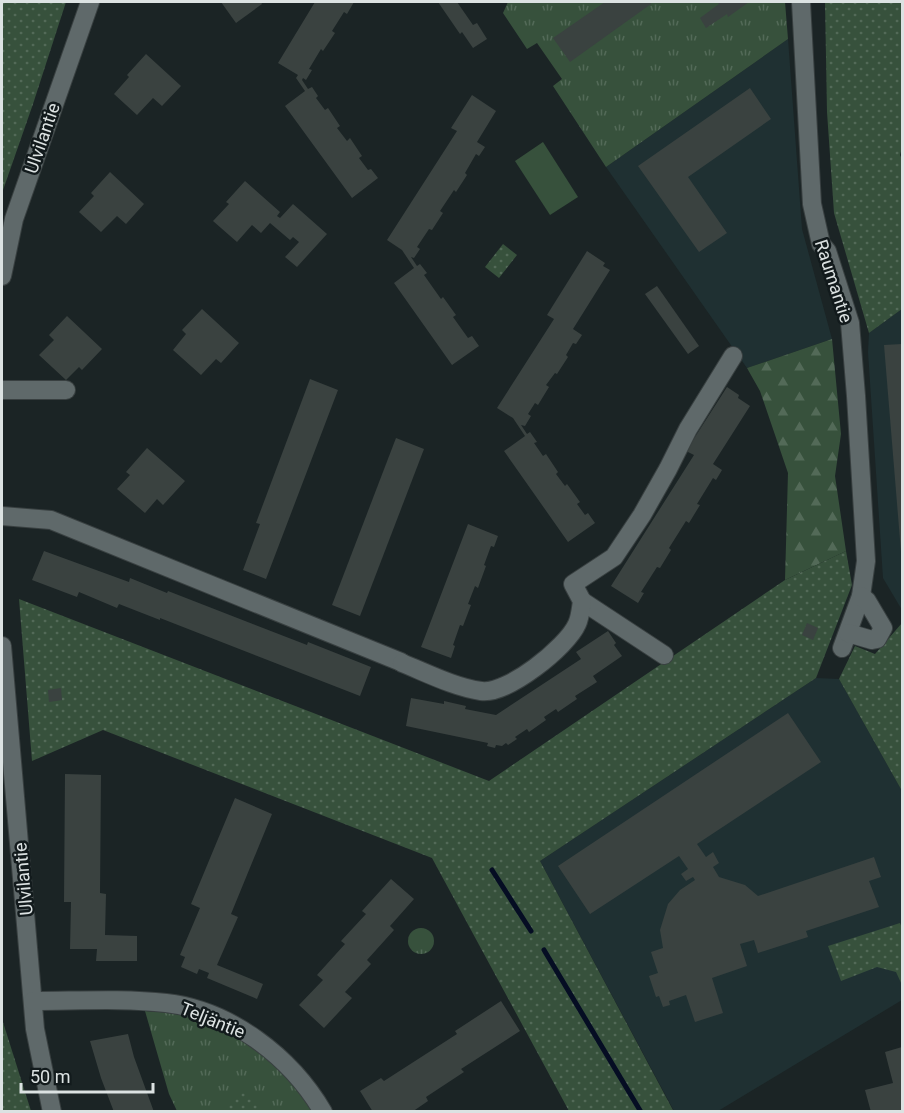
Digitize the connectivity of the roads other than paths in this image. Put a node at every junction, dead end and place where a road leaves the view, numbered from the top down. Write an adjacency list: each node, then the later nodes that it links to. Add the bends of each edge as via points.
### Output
1 (90, 2): 3 (street, Ulvilantie, via 14,219)
2 (801, 2): 8 (street, Raumantie, via 812,204 820,244 827,251 850,323 866,561)
3 (2, 276)
4 (733, 356): 9 (street, via 614,557 573,585)
5 (2, 390): 6 (street)
6 (66, 390)
7 (2, 516): 9 (street, via 51,520 439,678 482,691 494,691 526,675 554,652 577,624)
8 (861, 596): 8 (street, Raumantie, via 845,641 876,639 883,628)
9 (582, 601): 11 (street)
10 (2, 646): 12 (street, Ulvilantie)
11 (664, 655)
12 (33, 1001): 13 (street, Ulvilantie); 14 (street, Teljäntie, via 160,1003 199,1011 258,1040 286,1063)
13 (52, 1112)
14 (323, 1112)

